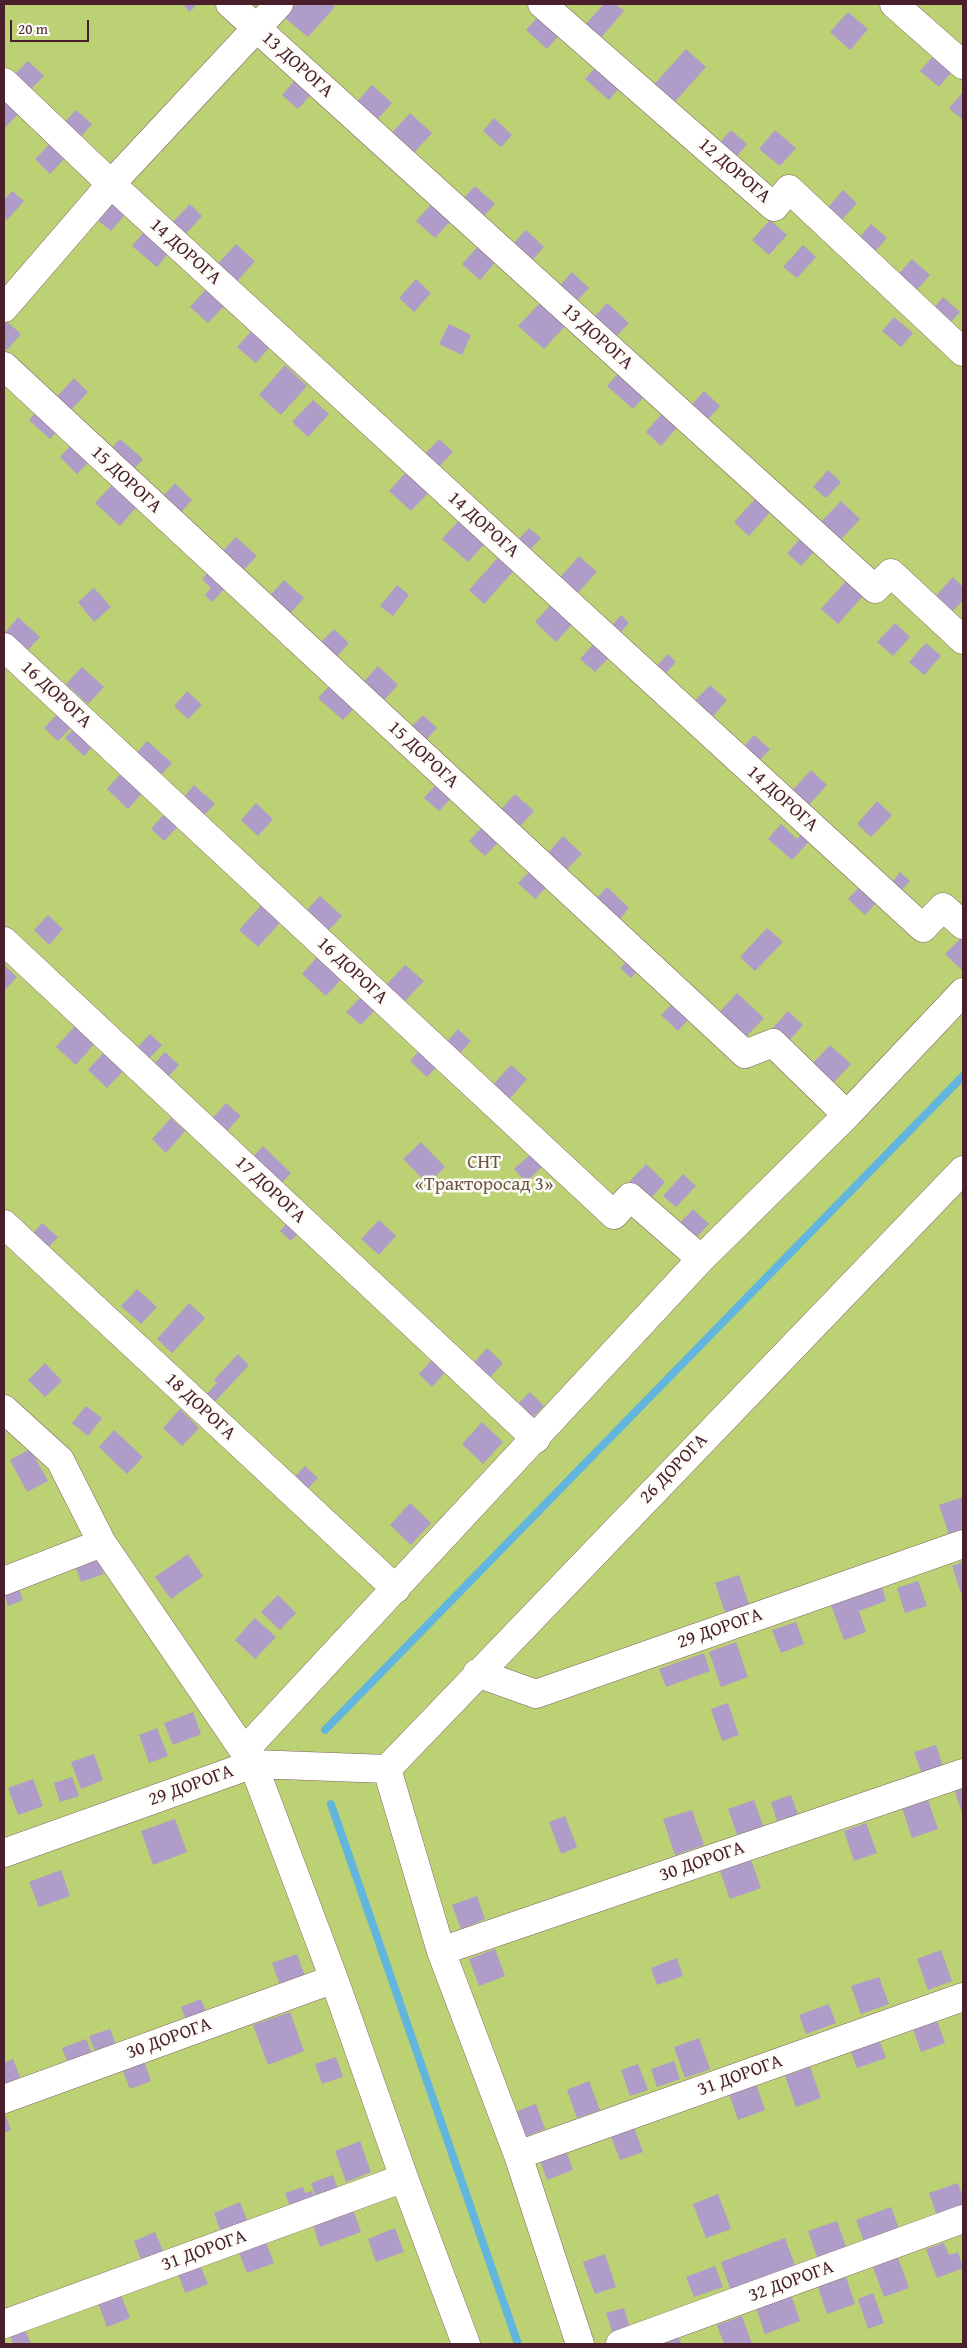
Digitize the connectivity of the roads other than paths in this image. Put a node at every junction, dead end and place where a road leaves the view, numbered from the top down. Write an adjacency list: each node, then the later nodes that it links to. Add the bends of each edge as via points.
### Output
1 (230, 4): 5 (street, 13 ДОРОГА)
2 (279, 4): 5 (street)
3 (542, 4): 10 (street, 12 ДОРОГА, via 774,207 788,189)
4 (894, 4): 6 (street)
5 (257, 29): 8 (street); 12 (street, 13 ДОРОГА, via 875,589 891,573)
6 (963, 65)
7 (4, 82): 8 (street, 14 ДОРОГА)
8 (111, 184): 9 (street); 14 (street, 14 ДОРОГА, via 924,928 943,907)
9 (4, 308)
10 (963, 352)
11 (4, 366): 17 (street, 15 ДОРОГА, via 745,1054 773,1043)
12 (963, 640)
13 (4, 647): 20 (street, 16 ДОРОГА, via 614,1215 630,1197)
14 (963, 925)
15 (4, 941): 22 (street, 17 ДОРОГА)
16 (963, 992): 17 (street)
17 (847, 1115): 20 (street)
18 (963, 1170): 27 (street, 26 ДОРОГА)
19 (4, 1224): 26 (street, 18 ДОРОГА)
20 (701, 1259): 22 (street)
21 (4, 1410): 23 (street, via 60,1460)
22 (536, 1439): 26 (street)
23 (102, 1543): 25 (street); 28 (street)
24 (963, 1544): 27 (street, 29 ДОРОГА, via 536,1694)
25 (4, 1581)
26 (396, 1589): 28 (street)
27 (477, 1673): 29 (street, 26 ДОРОГА)
28 (248, 1757): 29 (street, 29 ДОРОГА); 31 (street, 29 ДОРОГА); 33 (street)
29 (387, 1769): 32 (street)
30 (963, 1773): 32 (street, 30 ДОРОГА)
31 (4, 1853)
32 (441, 1951): 36 (street)
33 (334, 1978): 35 (street, 30 ДОРОГА); 37 (street)
34 (963, 1997): 36 (street, 31 ДОРОГА)
35 (4, 2099)
36 (518, 2155): 41 (street)
37 (404, 2178): 39 (street, 31 ДОРОГА); 40 (street)
38 (963, 2219): 42 (street, 32 ДОРОГА)
39 (4, 2324)
40 (466, 2344)
41 (580, 2344)
42 (620, 2344)

